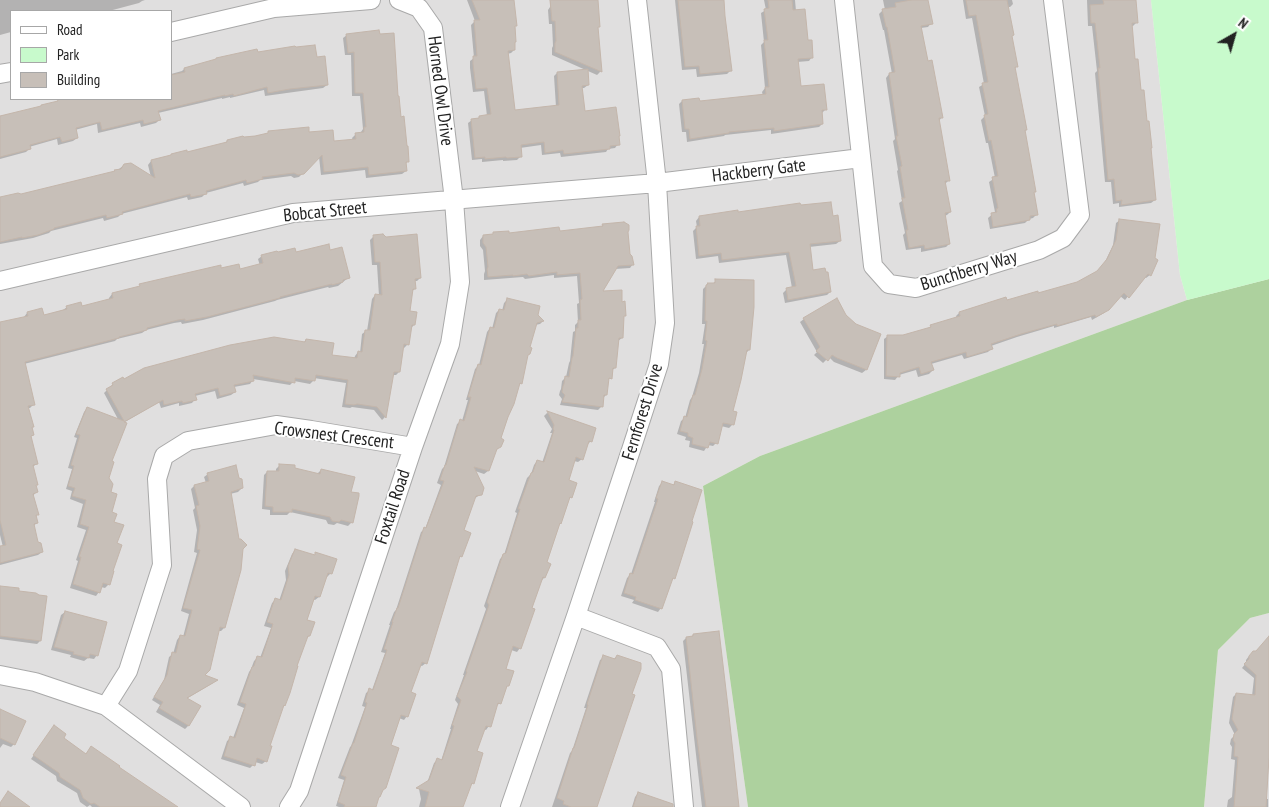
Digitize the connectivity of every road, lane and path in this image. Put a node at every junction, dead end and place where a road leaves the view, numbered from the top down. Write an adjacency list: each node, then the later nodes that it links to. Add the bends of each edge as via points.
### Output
1 (371, 0): 6 (street, via 274,8)
2 (399, 0): 9 (street, Horned Owl Drive, via 419,8 433,28)
3 (637, 0): 8 (street, Fernforest Drive)
4 (844, 0): 7 (street, Bunchberry Way)
5 (1053, 0): 7 (street, Bunchberry Way, via 1080,215 1063,238 1039,250 916,288 889,284 873,266)
6 (172, 32)
7 (861, 158): 8 (street, Hackberry Gate)
8 (656, 183): 9 (street, Bobcat Street); 12 (street, Fernforest Drive, via 665,324 659,364)
9 (454, 200): 10 (street, Bobcat Street, via 293,213); 11 (street, Foxtail Road, via 460,282 450,344)
10 (0, 281)
11 (413, 446): 14 (street, Crowsnest Crescent, via 276,425 188,441 164,456 157,478 162,565 128,670); 16 (street, Foxtail Road, via 299,791)
12 (576, 616): 17 (street, Fernforest Drive); 18 (street, via 658,647 671,669)
13 (0, 675): 14 (street, via 35,682)
14 (106, 706): 15 (street)
15 (241, 807)
16 (289, 807)
17 (510, 807)
18 (684, 807)

